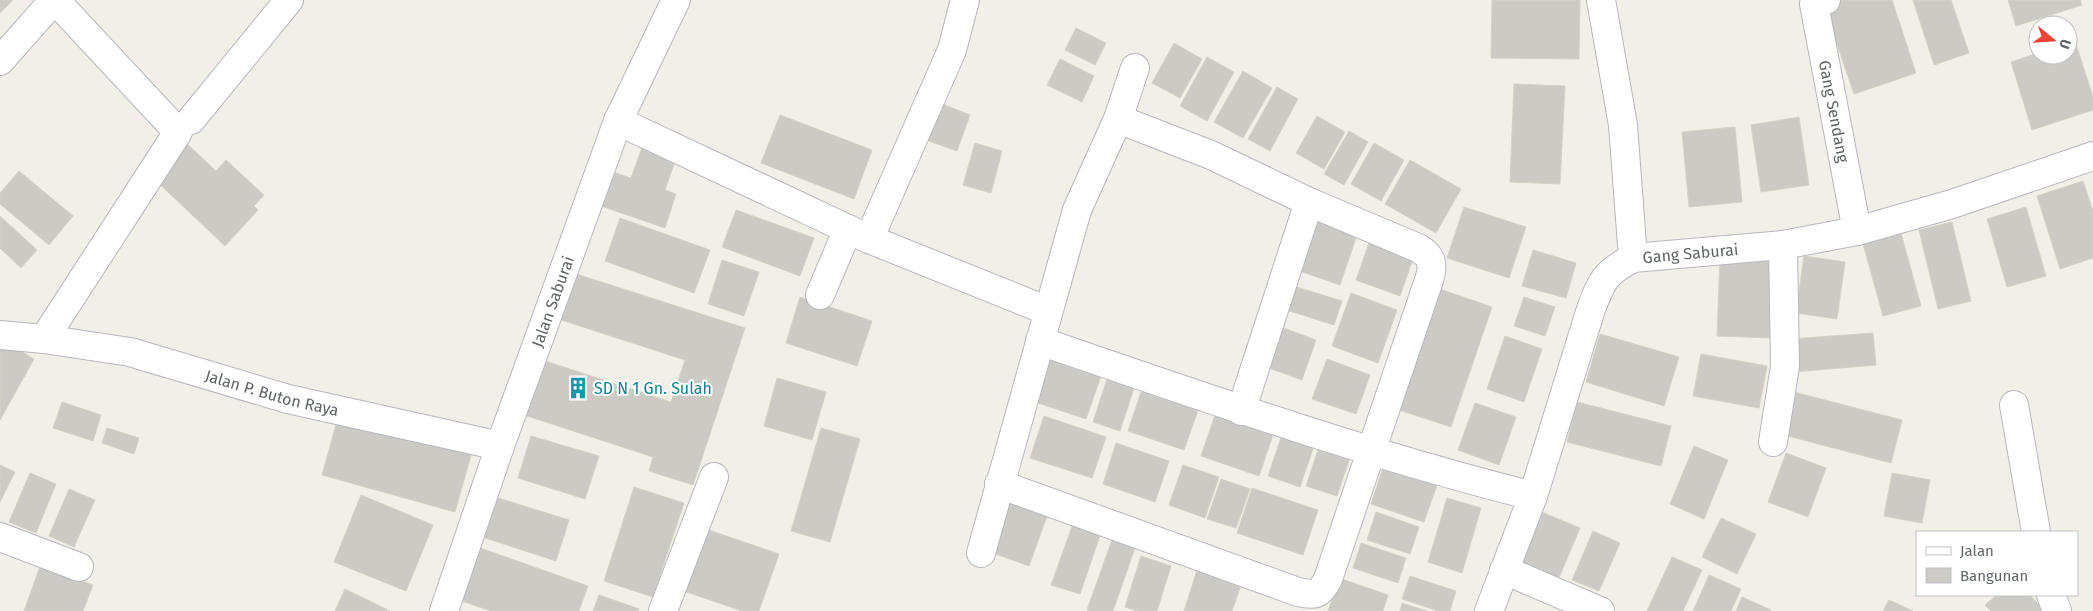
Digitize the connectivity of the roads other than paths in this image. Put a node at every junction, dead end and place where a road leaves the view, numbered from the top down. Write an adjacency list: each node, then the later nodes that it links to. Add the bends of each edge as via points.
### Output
1 (54, 0): 7 (street); 21 (street, via 178,132)
2 (289, 0): 10 (street)
3 (676, 0): 11 (street, Jalan Saburai)
4 (965, 0): 15 (street, via 952,50)
5 (1601, 0): 17 (street, via 1623,125)
6 (1818, 1): 14 (street, Gang Sendang)
7 (0, 61)
8 (1135, 68): 9 (street)
9 (1118, 119): 13 (street, via 1211,155); 19 (street, via 1077,210)
10 (191, 120)
11 (618, 121): 15 (street); 26 (street, Jalan Saburai)
12 (2093, 156): 14 (street, Gang Saburai, via 1952,204)
13 (1309, 202): 24 (street); 27 (street, via 1418,248 1426,252 1432,263 1430,280)
14 (1857, 231): 16 (street, Gang Saburai)
15 (858, 234): 18 (street); 19 (street)
16 (1784, 244): 17 (street, Gang Saburai); 25 (street, via 1785,366)
17 (1633, 258): 30 (street, Gang Saburai, via 1615,268 1600,285)
18 (820, 295)
19 (1048, 311): 22 (street)
20 (0, 335): 21 (street, Jalan P. Buton Raya)
21 (44, 339): 26 (street, Jalan P. Buton Raya, via 130,352 288,399)
22 (1040, 340): 24 (street); 29 (street)
23 (2014, 405): 31 (street)
24 (1241, 411): 27 (street)
25 (1773, 442)
26 (500, 446): 37 (street, Jalan Saburai)
27 (1371, 449): 29 (street, via 1328,579 1317,594 1310,595); 30 (street)
28 (714, 477): 38 (street)
29 (999, 484): 33 (street)
30 (1533, 496): 35 (street, Gang Saburai)
31 (2036, 531)
32 (0, 537): 34 (street)
33 (981, 553)
34 (79, 567)
35 (1504, 570): 39 (street, Gang Saburai); 40 (street)
36 (2051, 596): 41 (street)
37 (444, 611)
38 (664, 611)
39 (1489, 611)
40 (1600, 611)
41 (2056, 611)

